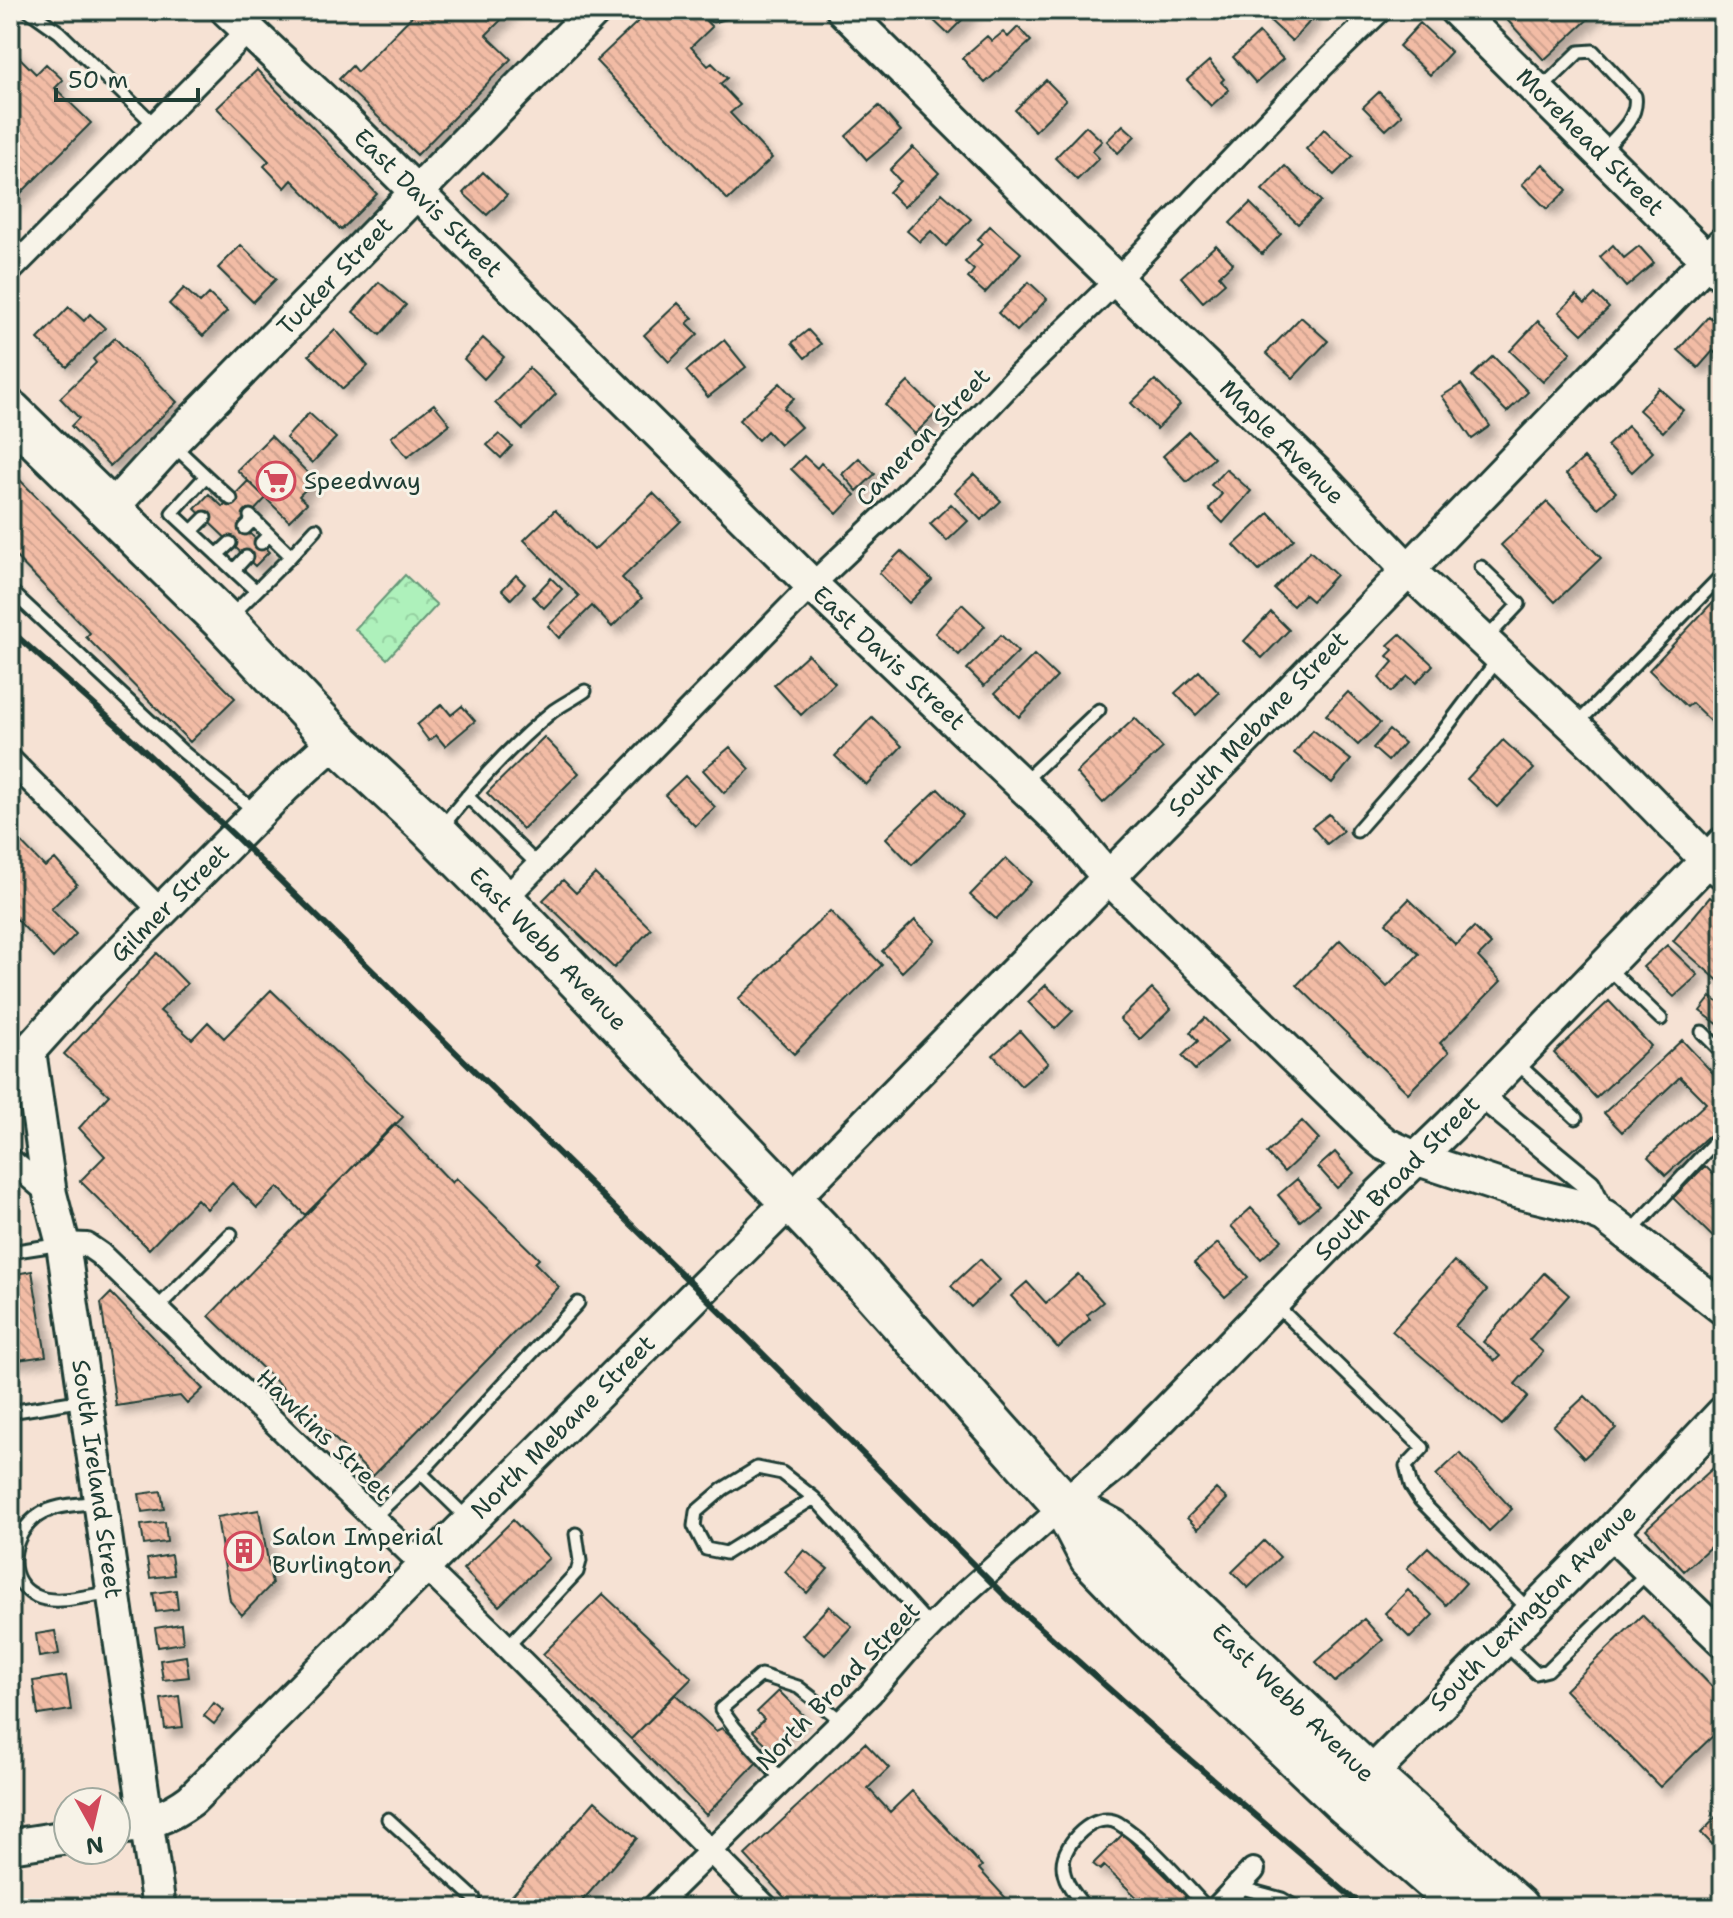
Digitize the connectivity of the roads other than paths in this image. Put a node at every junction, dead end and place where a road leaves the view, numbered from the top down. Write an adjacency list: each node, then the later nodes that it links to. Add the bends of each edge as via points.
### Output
1 (28, 10): 10 (lane, via 59,32)
2 (595, 10): 12 (street, Tucker Street)
3 (707, 10): 4 (lane, via 713,15)
4 (730, 10)
5 (843, 10): 15 (street, Maple Avenue)
6 (1380, 10): 15 (street, Cameron Street)
7 (1456, 10): 9 (street, Morehead Street)
8 (238, 21): 10 (street); 12 (street, East Davis Street)
9 (1539, 90): 11 (street, Morehead Street); 11 (lane, via 1579,52 1593,51 1636,103 1624,128)
10 (154, 124): 14 (street)
11 (1601, 153): 13 (street, Morehead Street)
12 (416, 192): 17 (street, Tucker Street); 33 (street, East Davis Street)
13 (1718, 260): 31 (street, South Mebane Street)
14 (10, 271)
15 (1117, 280): 31 (street, Maple Avenue); 33 (street, Cameron Street)
16 (10, 412): 20 (highway, East Webb Avenue)
17 (171, 443): 18 (lane); 20 (street, Tucker Street)
18 (206, 476): 19 (lane); 24 (lane, via 172,513)
19 (225, 498)
20 (111, 509): 36 (highway, East Webb Avenue)
21 (205, 518): 24 (lane)
22 (249, 521): 27 (lane)
23 (316, 529): 27 (lane)
24 (192, 531): 26 (lane)
25 (230, 543): 26 (lane)
26 (217, 555): 30 (lane)
27 (291, 556): 35 (lane)
28 (246, 557): 30 (lane)
29 (1481, 567): 37 (lane, via 1519,604)
30 (234, 570): 35 (lane)
31 (1408, 570): 37 (street, Maple Avenue); 50 (street, South Mebane Street)
32 (1723, 574): 40 (lane)
33 (812, 585): 43 (street, East Davis Street); 49 (street, Cameron Street)
34 (10, 590): 45 (lane, via 182,751)
35 (256, 591): 36 (lane)
36 (225, 622): 41 (highway, East Webb Avenue)
37 (1492, 648): 40 (street, Maple Avenue); 46 (lane, via 1444,731)
38 (585, 691): 44 (lane, via 526,733)
39 (1099, 710): 43 (lane)
40 (1575, 726): 48 (street, Maple Avenue)
41 (336, 740): 45 (street, Gilmer Street); 47 (highway, East Webb Avenue)
42 (10, 760): 52 (street)
43 (1021, 783): 50 (street, East Davis Street)
44 (467, 796): 47 (lane); 49 (lane)
45 (258, 814): 52 (street, Gilmer Street)
46 (1357, 831)
47 (436, 834): 51 (highway, East Webb Avenue)
48 (1718, 859): 53 (street, South Broad Street)
49 (538, 865): 51 (street, Cameron Street)
50 (1108, 877): 62 (street, East Davis Street, via 1374,1135); 65 (street, South Mebane Street)
51 (503, 901): 65 (highway, East Webb Avenue)
52 (162, 912): 57 (street, Gilmer Street)
53 (1606, 966): 54 (lane); 58 (street, South Broad Street)
54 (1661, 1019)
55 (1702, 1032): 56 (lane)
56 (1723, 1053)
57 (20, 1056): 64 (street, South Ireland Street)
58 (1514, 1060): 59 (street, South Broad Street); 60 (lane)
59 (1480, 1095): 62 (street, South Broad Street); 66 (street, East Davis Street, via 1589,1185)
60 (1576, 1118)
61 (1723, 1133): 66 (lane)
62 (1415, 1158): 66 (street, East Davis Street, via 1578,1206); 71 (street, South Broad Street)
63 (10, 1160): 64 (street)
64 (50, 1194): 68 (street, South Ireland Street)
65 (791, 1200): 80 (highway, East Webb Avenue); 82 (street, North Mebane Street)
66 (1616, 1226): 73 (street, East Davis Street)
67 (231, 1234): 72 (lane)
68 (63, 1244): 69 (lane); 72 (street, Hawkins Street, via 87,1245); 74 (street, South Ireland Street)
69 (10, 1252)
70 (578, 1303): 77 (lane)
71 (1275, 1303): 80 (street, South Broad Street, via 1115,1464); 88 (lane, via 1423,1448 1406,1466 1420,1500)
72 (157, 1308): 81 (street, Hawkins Street)
73 (1723, 1308)
74 (84, 1400): 75 (lane); 79 (street, South Ireland Street)
75 (10, 1412)
76 (1716, 1425): 83 (street, South Lexington Avenue)
77 (421, 1473): 81 (lane); 82 (lane)
78 (814, 1498): 78 (lane, via 782,1473 757,1468 696,1512 694,1526 706,1549 726,1553); 89 (lane)
79 (99, 1502): 87 (street, South Ireland Street); 87 (lane, via 53,1508 36,1516 14,1546 13,1564 17,1579 37,1597)
80 (1064, 1505): 89 (street, North Broad Street); 96 (highway, East Webb Avenue, via 1111,1530)
81 (373, 1518): 85 (street, Hawkins Street)
82 (470, 1521): 85 (street, North Mebane Street)
83 (1611, 1532): 86 (street); 88 (street, South Lexington Avenue)
84 (576, 1534): 92 (lane, via 577,1572)
85 (423, 1568): 92 (street, Hawkins Street); 98 (street, North Mebane Street, via 191,1800 172,1814)
86 (1650, 1570): 90 (street); 91 (lane, via 1548,1670 1536,1673)
87 (113, 1592): 95 (street, South Ireland Street)
88 (1531, 1612): 91 (street, South Lexington Avenue)
89 (931, 1627): 93 (street, North Broad Street)
90 (1723, 1640)
91 (1502, 1641): 96 (street, South Lexington Avenue)
92 (507, 1647): 102 (street, Hawkins Street)
93 (842, 1721): 94 (street, North Broad Street); 94 (lane, via 798,1687 761,1675 721,1709)
94 (783, 1781): 102 (street, North Broad Street)
95 (128, 1786)
96 (1356, 1789): 113 (highway, East Webb Avenue); 114 (highway, East Webb Avenue)
97 (388, 1819): 105 (lane)
98 (132, 1827)
99 (132, 1830): 106 (street, South Ireland Street)
100 (52, 1839): 101 (street)
101 (10, 1846)
102 (711, 1850): 107 (street, North Broad Street); 108 (street, Hawkins Street)
103 (1253, 1870): 104 (street)
104 (1237, 1886): 111 (street); 112 (lane)
105 (474, 1898)
106 (159, 1908)
107 (653, 1908)
108 (767, 1908)
109 (1085, 1908): 110 (lane, via 1068,1885 1064,1853 1083,1829 1103,1820 1116,1821)
110 (1207, 1908)
111 (1217, 1908)
112 (1297, 1908)
113 (1466, 1908)
114 (1517, 1908)

